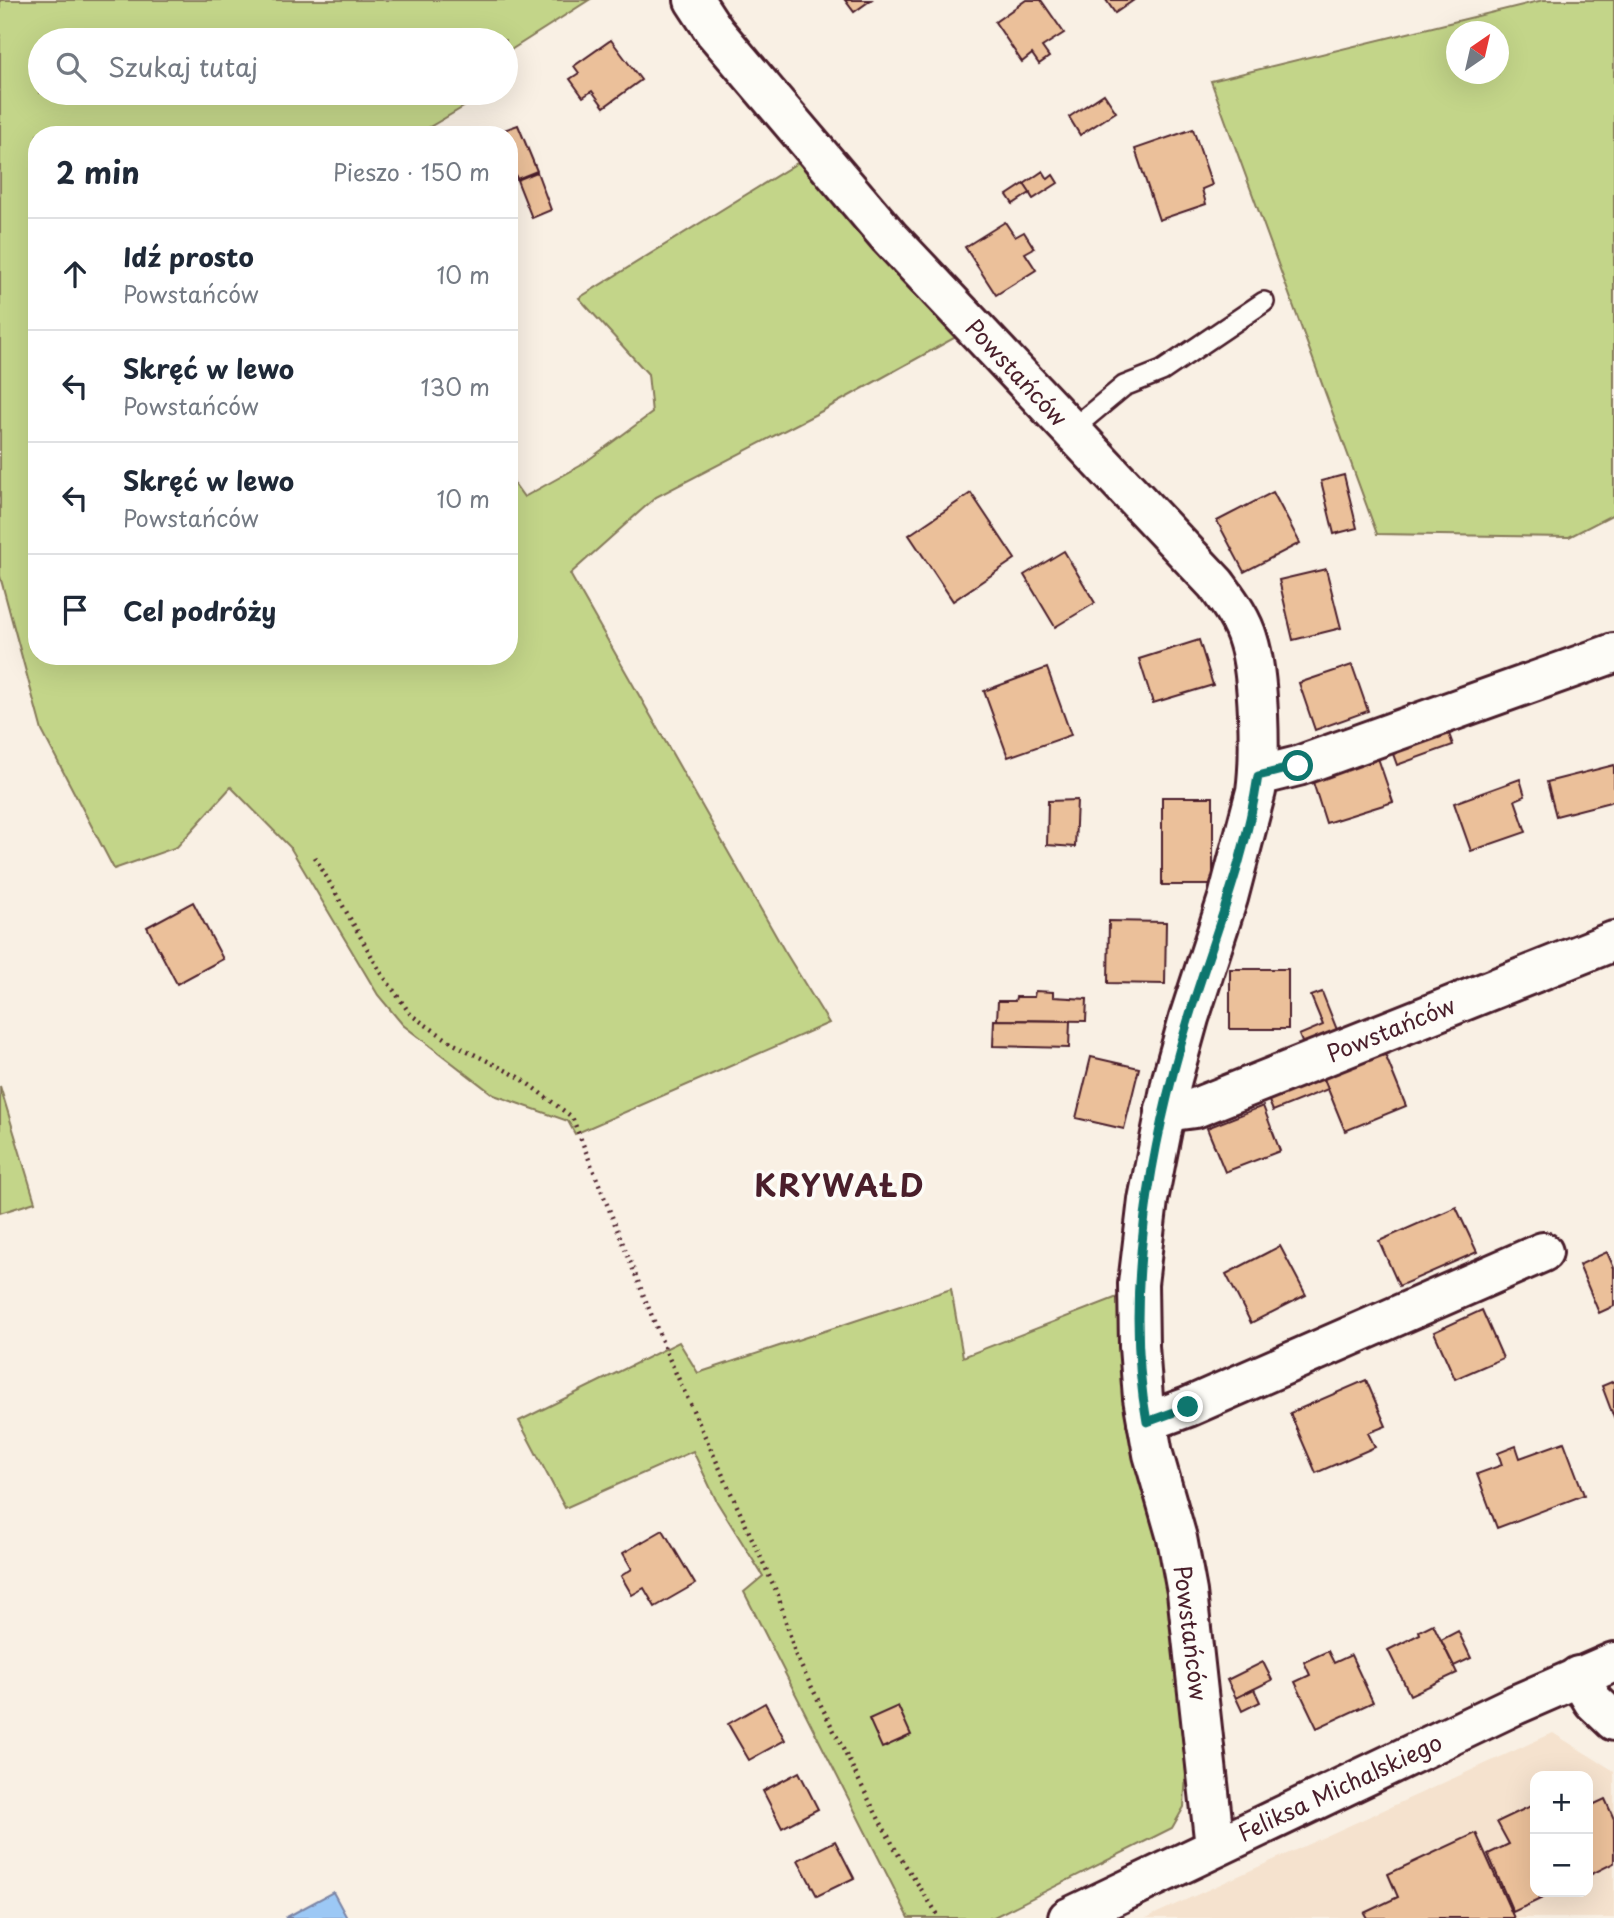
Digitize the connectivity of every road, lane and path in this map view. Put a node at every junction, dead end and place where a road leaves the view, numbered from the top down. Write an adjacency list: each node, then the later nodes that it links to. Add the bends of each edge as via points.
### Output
1 (694, 0): 3 (street, Powstańców, via 715,32 860,204)
2 (1264, 302): 3 (lane, via 1162,371 1124,386)
3 (1070, 431): 5 (street, Powstańców, via 1199,565 1237,614 1253,659)
4 (1614, 653): 5 (street, via 1298,766)
5 (1258, 776): 8 (street, Powstańców, via 1234,875)
6 (315, 858): 15 (path, via 411,1015 454,1044 519,1076 572,1117 668,1356 778,1595 796,1656 876,1814)
7 (1614, 941): 8 (street, Powstańców, via 1195,1108)
8 (1165, 1109): 10 (street, Powstańców, via 1138,1284 1140,1372)
9 (1544, 1252): 10 (street)
10 (1147, 1422): 14 (street, Powstańców, via 1187,1592)
11 (1614, 1661): 12 (street, Feliksa Michalskiego)
12 (1578, 1676): 13 (street); 14 (street, Feliksa Michalskiego)
13 (1614, 1721)
14 (1216, 1847): 16 (street, Feliksa Michalskiego)
15 (940, 1918)
16 (1068, 1918)

